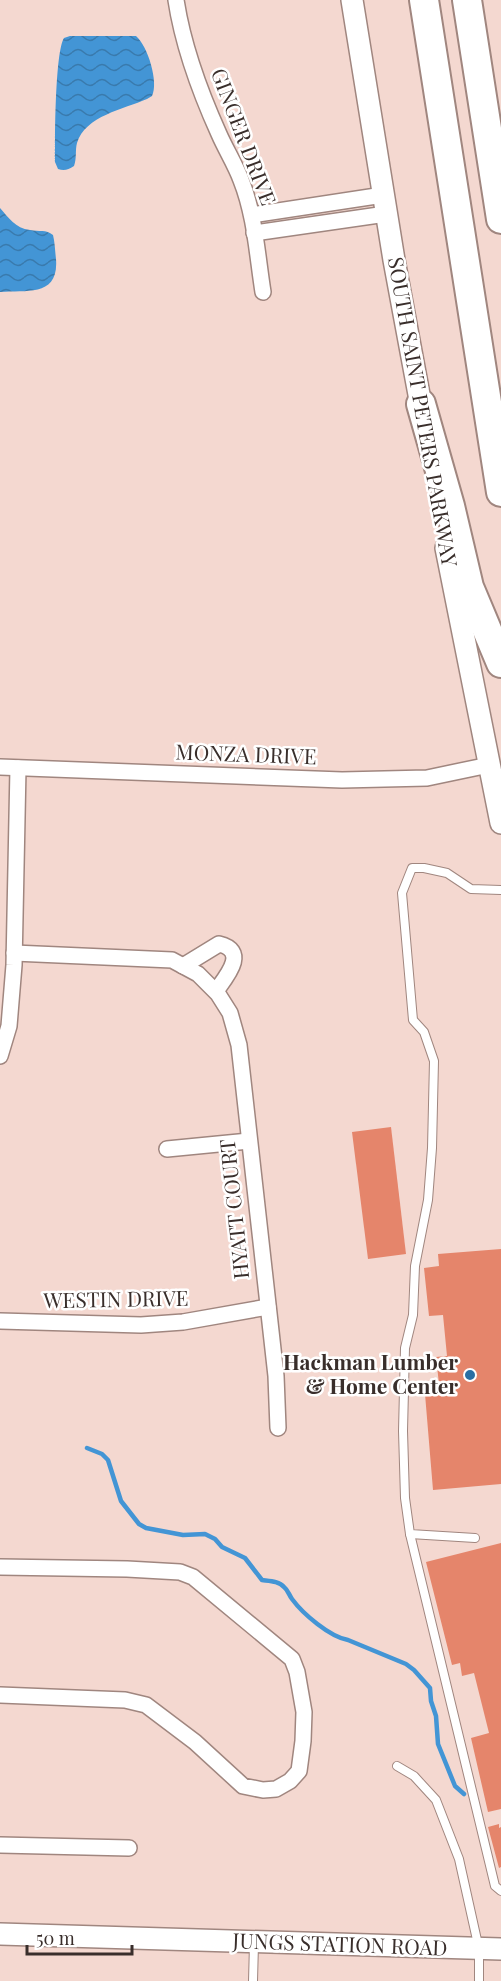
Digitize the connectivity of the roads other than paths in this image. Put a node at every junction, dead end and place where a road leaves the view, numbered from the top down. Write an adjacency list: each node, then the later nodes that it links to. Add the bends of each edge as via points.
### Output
1 (176, 0): 6 (street, GINGER DRIVE, via 192,63)
2 (352, 0): 5 (main road, SOUTH SAINT PETERS PARKWAY)
3 (424, 0): 11 (highway)
4 (467, 0): 7 (highway)
5 (385, 204): 6 (street); 8 (street); 10 (main road, SOUTH SAINT PETERS PARKWAY)
6 (252, 215): 8 (street, GINGER DRIVE)
7 (501, 219)
8 (254, 233): 9 (street, GINGER DRIVE)
9 (263, 292)
10 (421, 404): 12 (highway, via 469,587); 13 (main road, SOUTH SAINT PETERS PARKWAY)
11 (501, 492)
12 (501, 663)
13 (489, 765): 15 (street, MONZA DRIVE, via 427,778 342,780); 16 (main road, SOUTH SAINT PETERS PARKWAY)
14 (0, 767): 15 (street, MONZA DRIVE)
15 (18, 768): 18 (street)
16 (501, 823)
17 (501, 890): 27 (lane, via 471,889 447,873 412,868 402,893 413,1020 424,1032 434,1061 428,1200 405,1348 403,1431)
18 (14, 953): 19 (street, HYATT COURT, via 140,957 172,960); 21 (street, via 9,1026)
19 (183, 966): 20 (street, HYATT COURT); 20 (street, via 219,944 229,948 234,964)
20 (216, 991): 22 (street, HYATT COURT, via 230,1013 238,1046)
21 (0, 1056)
22 (249, 1141): 23 (street); 24 (street, HYATT COURT)
23 (167, 1149)
24 (267, 1307): 25 (street, WESTIN DRIVE, via 141,1325); 26 (street, HYATT COURT)
25 (0, 1321)
26 (278, 1428)
27 (410, 1534): 28 (lane); 34 (lane, via 495,1886)
28 (475, 1538)
29 (0, 1567): 30 (street, via 180,1572 192,1578 292,1659 304,1712 299,1771 276,1789 243,1786 195,1742 146,1705 125,1700)
30 (0, 1695)
31 (397, 1766): 37 (lane, via 414,1776 436,1800 459,1859)
32 (0, 1845): 33 (street)
33 (129, 1848)
34 (501, 1891)
35 (0, 1934): 36 (main road, JUNGS STATION ROAD)
36 (254, 1942): 37 (main road, JUNGS STATION ROAD); 39 (lane)
37 (479, 1948): 38 (main road, JUNGS STATION ROAD); 40 (lane)
38 (501, 1949)
39 (253, 1981)
40 (479, 1981)

